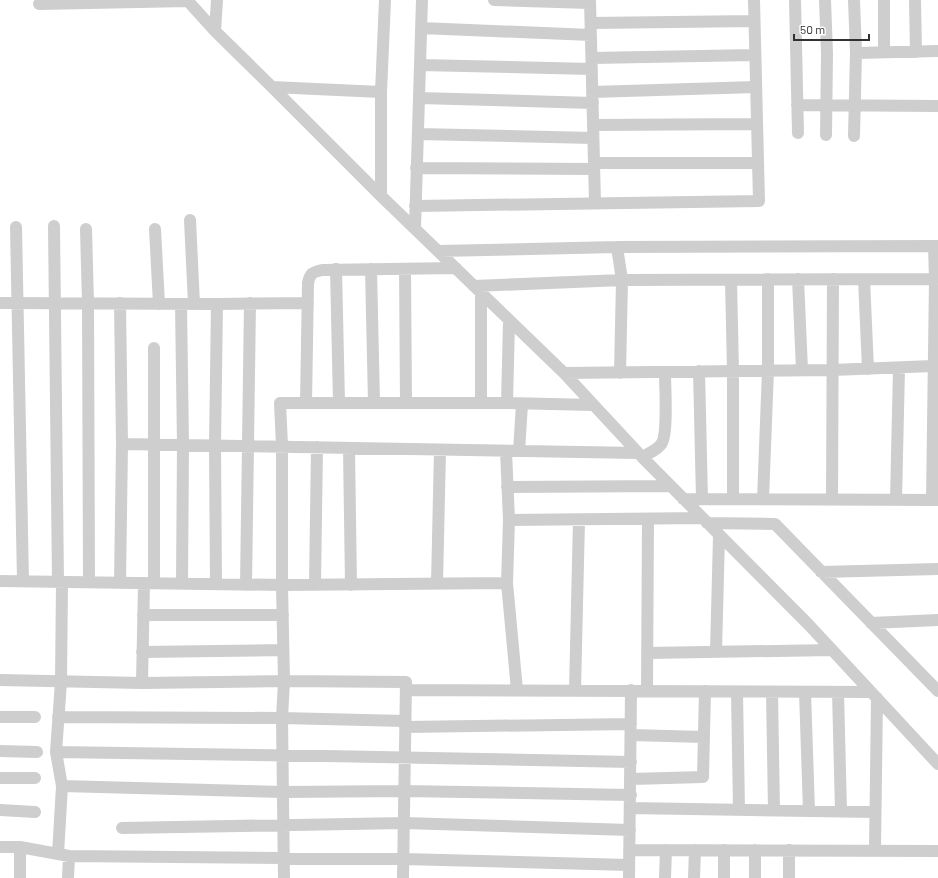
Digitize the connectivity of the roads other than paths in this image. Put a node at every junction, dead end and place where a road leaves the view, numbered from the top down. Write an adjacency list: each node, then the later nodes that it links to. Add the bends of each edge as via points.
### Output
1 (217, 0): 17 (street)
2 (385, 0): 27 (street)
3 (422, 0): 15 (street)
4 (494, 0): 12 (street)
5 (754, 0): 14 (street)
6 (795, 0): 30 (street)
7 (825, 0): 31 (street)
8 (854, 0): 21 (street)
9 (884, 0): 19 (street)
10 (915, 0): 20 (street)
11 (188, 1): 13 (street); 17 (street)
12 (590, 2): 16 (street)
13 (39, 4)
14 (754, 21): 16 (street); 22 (street)
15 (421, 28): 16 (street); 24 (street)
16 (591, 29): 23 (street)
17 (215, 30): 25 (street)
18 (938, 51): 20 (street)
19 (884, 52): 20 (street); 21 (street)
20 (916, 52)
21 (856, 53): 32 (street)
22 (755, 55): 23 (street); 26 (street)
23 (592, 64): 24 (street); 29 (street)
24 (420, 65): 28 (street)
25 (272, 86): 27 (street); 44 (street)
26 (756, 87): 29 (street); 34 (street)
27 (381, 92): 44 (street)
28 (419, 98): 29 (street); 37 (street)
29 (593, 98): 35 (street)
30 (797, 105): 31 (street); 36 (street)
31 (827, 105): 32 (street); 38 (street)
32 (855, 106): 33 (street); 39 (street)
33 (938, 106)
34 (757, 124): 35 (street); 41 (street)
35 (593, 125): 40 (street)
36 (798, 133)
37 (418, 134): 40 (street); 43 (street)
38 (826, 136)
39 (854, 136)
40 (593, 138): 42 (street)
41 (758, 163): 42 (street); 45 (street, via 759,201)
42 (594, 166): 43 (street); 45 (street)
43 (416, 168): 46 (street)
44 (381, 196): 50 (street)
45 (595, 203): 46 (street)
46 (415, 206): 50 (street)
47 (190, 220): 77 (street)
48 (54, 226): 70 (street)
49 (16, 227): 69 (street)
50 (415, 228): 55 (street)
51 (86, 229): 71 (street)
52 (155, 229): 75 (street)
53 (936, 246): 54 (street); 64 (street)
54 (617, 247): 55 (street); 65 (street)
55 (438, 251): 56 (street)
56 (456, 268): 59 (street); 67 (street)
57 (336, 269): 58 (street); 73 (street, via 318,270 310,275); 93 (street)
58 (371, 269): 59 (street); 94 (street)
59 (405, 269): 95 (street)
60 (768, 279): 61 (street); 66 (street); 84 (street)
61 (798, 279): 62 (street); 85 (street)
62 (833, 279): 63 (street); 86 (street)
63 (864, 279): 64 (street); 83 (street)
64 (935, 279): 81 (street)
65 (622, 280): 66 (street); 67 (street); 91 (street)
66 (731, 280): 87 (street)
67 (478, 290): 79 (street); 96 (street)
68 (0, 303): 69 (street)
69 (17, 303): 70 (street); 129 (street)
70 (55, 303): 71 (street); 130 (street)
71 (88, 303): 74 (street); 131 (street)
72 (250, 303): 73 (street); 78 (street); 104 (street)
73 (308, 303): 92 (street)
74 (120, 304): 75 (street); 100 (street)
75 (159, 304): 76 (street)
76 (181, 304): 77 (street); 102 (street)
77 (194, 304): 78 (street)
78 (217, 304): 103 (street)
79 (509, 320): 90 (street); 97 (street)
80 (154, 348): 101 (street)
81 (935, 358): 82 (street); 120 (street)
82 (899, 368): 83 (street); 119 (street)
83 (868, 369): 86 (street)
84 (768, 370): 85 (street); 87 (street); 117 (street)
85 (802, 370): 86 (street)
86 (832, 370): 118 (street)
87 (733, 371): 89 (street); 116 (street)
88 (665, 372): 89 (street); 91 (street); 111 (street, via 663,442 659,448)
89 (699, 372): 115 (street)
90 (564, 373): 91 (street); 99 (street)
91 (620, 373)
92 (306, 403): 93 (street); 105 (street, via 280,403)
93 (339, 403): 94 (street)
94 (374, 403): 95 (street)
95 (406, 403): 96 (street)
96 (481, 403): 97 (street)
97 (507, 403): 98 (street)
98 (522, 404): 99 (street); 110 (street)
99 (593, 405): 111 (street)
100 (122, 444): 101 (street); 132 (street)
101 (153, 444): 102 (street); 133 (street)
102 (183, 445): 103 (street); 135 (street)
103 (215, 445): 104 (street); 136 (street)
104 (248, 446): 105 (street); 138 (street)
105 (282, 446): 106 (street); 139 (street)
106 (317, 447): 107 (street); 140 (street)
107 (349, 448): 108 (street); 141 (street)
108 (440, 450): 109 (street); 137 (street)
109 (506, 451): 110 (street); 113 (street)
110 (519, 451): 111 (street)
111 (640, 455): 112 (street)
112 (671, 486): 113 (street); 114 (street)
113 (507, 487): 122 (street)
114 (683, 499): 115 (street); 124 (street)
115 (702, 499): 116 (street)
116 (733, 499): 117 (street)
117 (763, 499): 118 (street)
118 (832, 500): 119 (street)
119 (896, 500): 120 (street)
120 (935, 500)
121 (648, 519): 123 (street); 124 (street); 150 (street)
122 (508, 520): 123 (street); 134 (street)
123 (579, 520): 157 (street)
124 (704, 520): 125 (street); 127 (street, via 775,524)
125 (719, 536): 147 (street); 149 (street)
126 (938, 569): 127 (street)
127 (821, 572): 145 (street)
128 (0, 581): 129 (street)
129 (23, 581): 130 (street)
130 (60, 582): 131 (street); 153 (street)
131 (89, 582): 132 (street)
132 (120, 583): 133 (street)
133 (149, 583): 135 (street); 142 (street)
134 (507, 583): 137 (street); 156 (street)
135 (182, 584): 136 (street)
136 (216, 584): 138 (street)
137 (437, 584): 141 (street)
138 (246, 585): 139 (street)
139 (282, 585): 140 (street); 143 (street)
140 (315, 585): 141 (street)
141 (351, 585)
142 (143, 616): 143 (street); 148 (street)
143 (283, 616): 146 (street)
144 (938, 620): 145 (street)
145 (871, 623): 161 (street)
146 (284, 650): 148 (street); 152 (street)
147 (832, 650): 149 (street); 166 (street)
148 (142, 652): 154 (street)
149 (716, 652): 150 (street)
150 (647, 653): 159 (street)
151 (0, 680): 153 (street)
152 (284, 681): 154 (street); 155 (street, via 406,682); 170 (street)
153 (61, 682): 154 (street); 169 (street)
154 (142, 683)
155 (406, 690): 156 (street); 171 (street)
156 (517, 690): 157 (street)
157 (575, 690): 158 (street)
158 (631, 690): 159 (street); 172 (street)
159 (647, 690): 160 (street)
160 (705, 691): 162 (street); 173 (street)
161 (938, 691)
162 (737, 692): 163 (street); 190 (street)
163 (772, 692): 164 (street); 191 (street)
164 (805, 692): 165 (street); 192 (street)
165 (838, 692): 166 (street); 193 (street)
166 (874, 695): 180 (street); 195 (street)
167 (0, 716): 168 (street)
168 (34, 717)
169 (58, 717): 170 (street); 176 (street)
170 (282, 718): 171 (street); 177 (street)
171 (406, 724): 172 (street); 178 (street)
172 (631, 730): 173 (street); 179 (street)
173 (704, 737): 183 (street, via 703,777)
174 (0, 751): 175 (street)
175 (37, 752)
176 (56, 752): 177 (street); 184 (street)
177 (284, 756): 178 (street); 186 (street)
178 (405, 756): 179 (street); 185 (street)
179 (631, 762): 183 (street)
180 (938, 764)
181 (0, 778): 182 (street)
182 (34, 778)
183 (630, 779): 187 (street)
184 (62, 786): 186 (street); 210 (street)
185 (404, 791): 186 (street); 187 (street); 196 (street)
186 (283, 792): 197 (street)
187 (630, 795): 188 (street)
188 (630, 808): 190 (street); 199 (street)
189 (0, 810): 194 (street)
190 (739, 810): 191 (street)
191 (774, 810): 192 (street)
192 (809, 811): 193 (street)
193 (841, 811): 195 (street)
194 (34, 812)
195 (876, 812): 208 (street)
196 (404, 823): 197 (street); 199 (street); 212 (street)
197 (284, 825): 198 (street); 211 (street)
198 (122, 828)
199 (630, 830): 202 (street)
200 (0, 847): 201 (street)
201 (20, 848): 210 (street); 214 (street)
202 (630, 850): 203 (street); 213 (street)
203 (666, 850): 204 (street); 219 (street)
204 (695, 850): 205 (street); 220 (street)
205 (724, 850): 206 (street); 221 (street)
206 (755, 850): 207 (street); 222 (street)
207 (789, 850): 208 (street); 223 (street)
208 (875, 850): 209 (street)
209 (938, 851)
210 (63, 855): 211 (street); 215 (street)
211 (284, 858): 212 (street); 216 (street)
212 (403, 859): 213 (street); 217 (street)
213 (629, 865): 218 (street)
214 (20, 878)
215 (68, 878)
216 (284, 878)
217 (403, 878)
218 (629, 878)
219 (665, 878)
220 (694, 878)
221 (724, 878)
222 (755, 878)
223 (789, 878)

